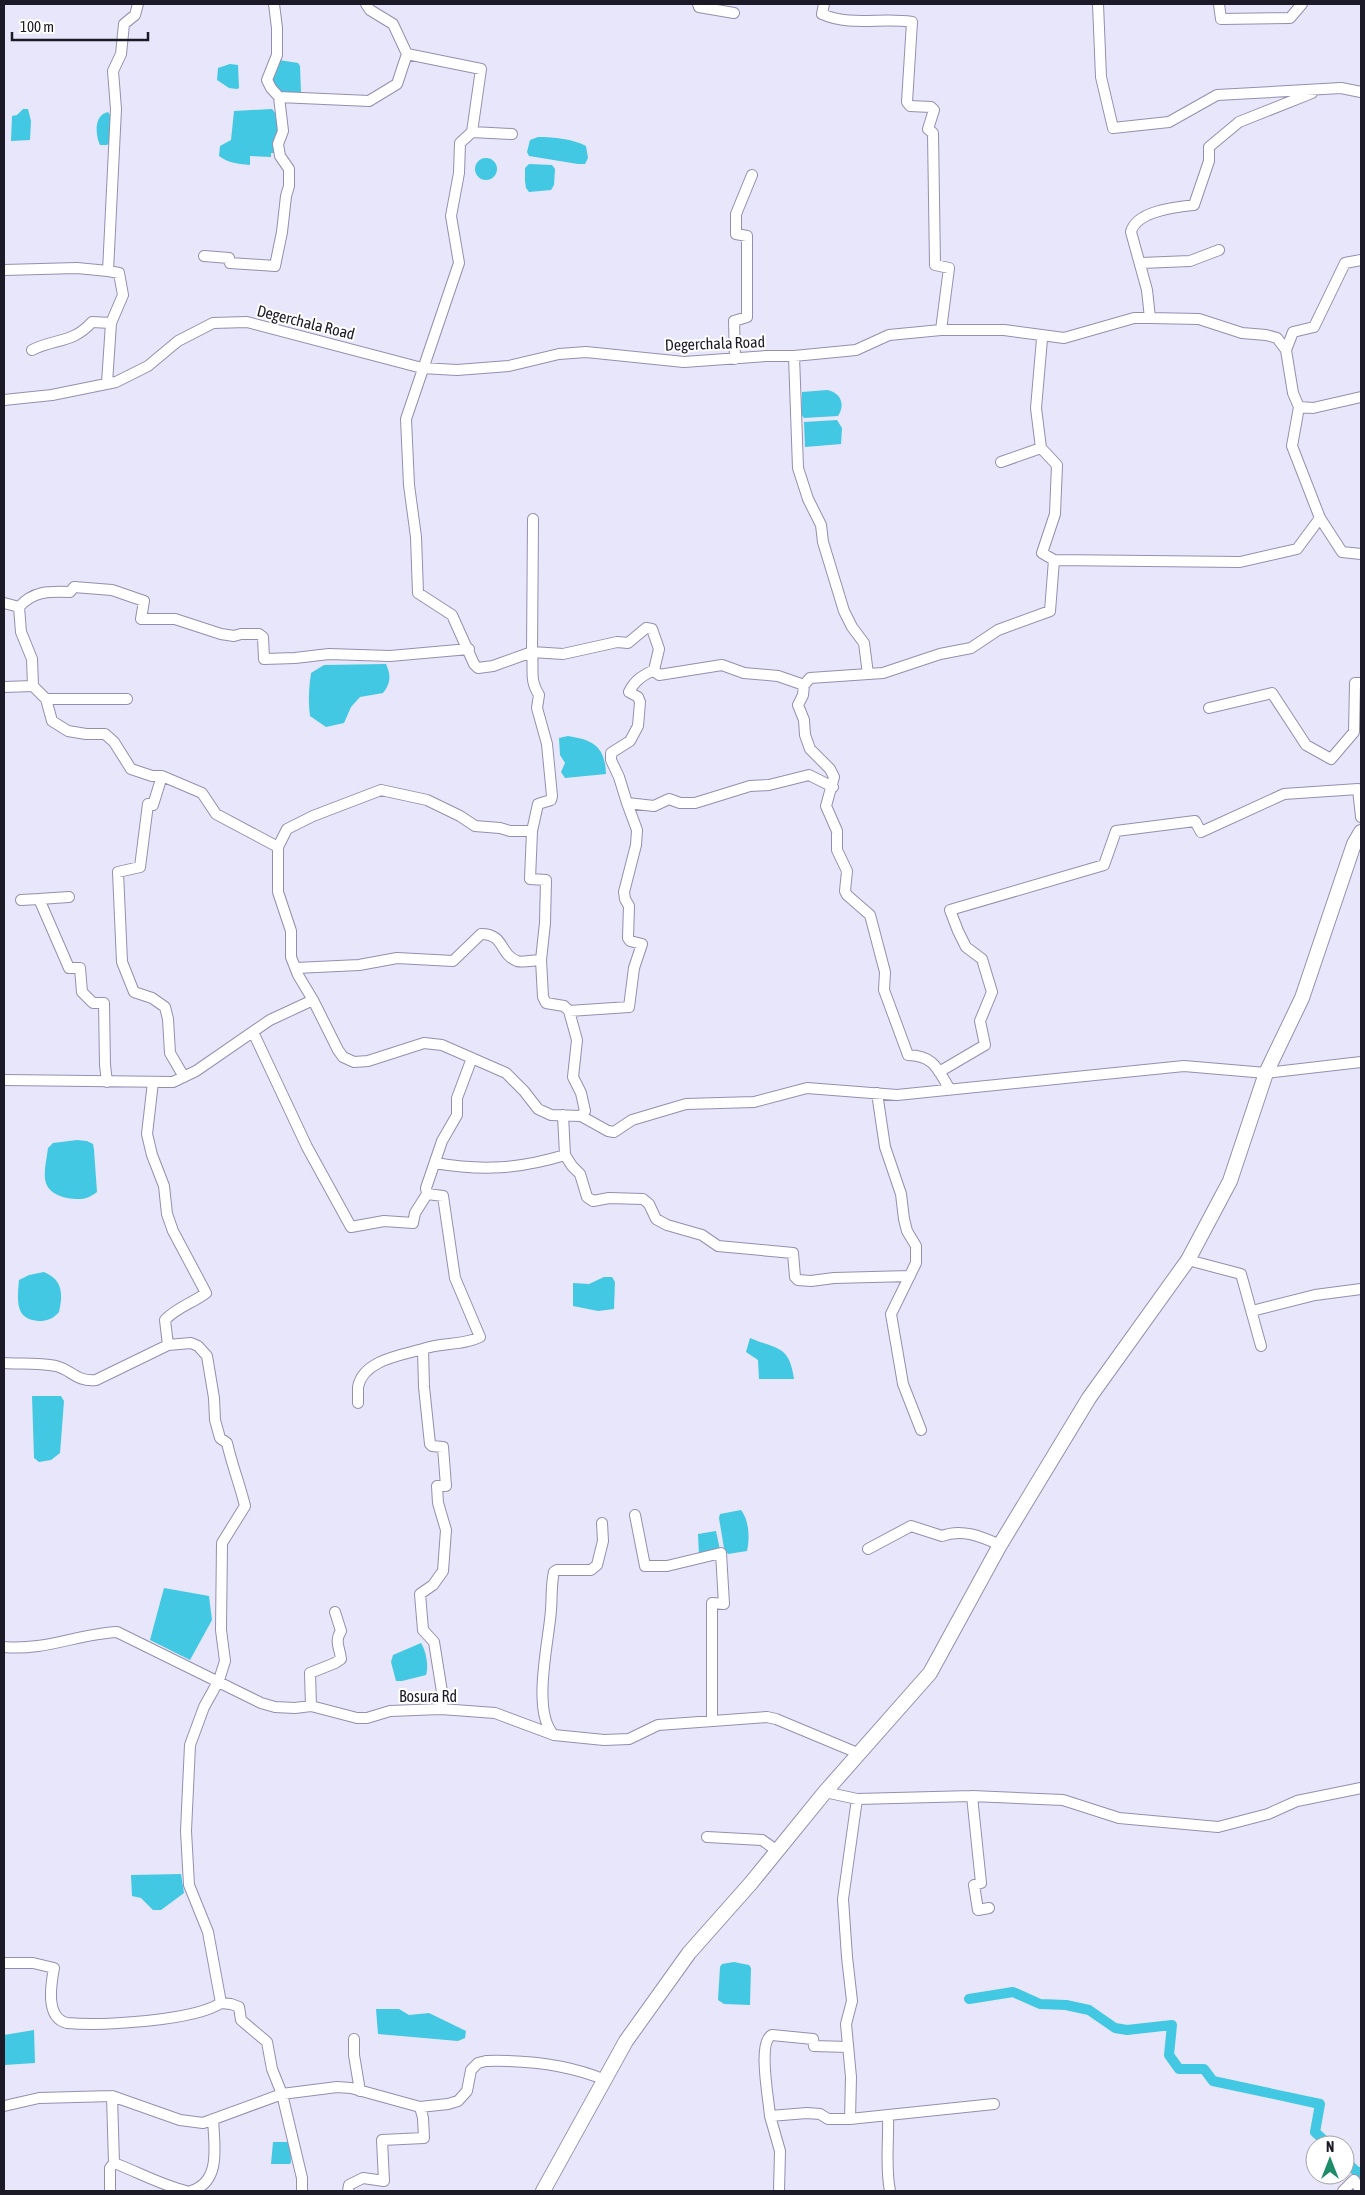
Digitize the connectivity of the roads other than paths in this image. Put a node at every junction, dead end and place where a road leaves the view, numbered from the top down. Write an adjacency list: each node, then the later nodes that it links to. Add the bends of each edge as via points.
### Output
1 (138, 4): 22 (street, via 135,15 124,24 121,54 113,70 116,109)
2 (274, 4): 13 (street, via 277,55 267,80)
3 (366, 4): 10 (street, via 370,10 394,24)
4 (698, 4): 9 (street, via 699,8 710,11)
5 (824, 4): 25 (street, via 822,14 838,20 912,22 907,102 910,106 934,110 928,128 933,133 935,265 949,268)
6 (1098, 4): 11 (street, via 1101,77 1113,128 1170,122 1217,95)
7 (1219, 4): 8 (street, via 1221,19 1290,18)
8 (1302, 4)
9 (734, 13)
10 (407, 54): 13 (street, via 397,84 369,101); 14 (street, via 481,69)
11 (1319, 90): 12 (street, via 1341,88); 20 (street, via 1239,122 1209,148 1209,162 1194,205 1165,209 1141,218 1133,225 1131,232)
12 (1361, 92)
13 (279, 97): 18 (street, via 283,131 278,144 280,156 289,169 289,186 275,266 230,263 228,258)
14 (472, 132): 15 (street); 31 (street, via 460,143 459,173 451,216 459,263)
15 (512, 134)
16 (752, 175): 30 (street, via 736,214 736,234 746,236 747,317 734,321)
17 (1219, 250): 20 (street, via 1190,261)
18 (204, 256)
19 (1361, 260): 28 (street, via 1345,263 1314,327 1293,332)
20 (1141, 263): 23 (street, via 1148,290)
21 (4, 270): 22 (street, via 77,268)
22 (108, 271): 24 (street, via 119,273 123,295)
23 (1150, 318): 25 (street, Degerchala Road, via 1134,318 1064,338 1004,330); 28 (street, Degerchala Road, via 1199,319 1242,333 1277,338)
24 (111, 324): 27 (street, via 92,322 71,339 47,342); 32 (street)
25 (941, 330): 29 (street, Degerchala Road, via 889,334 856,350)
26 (1042, 339): 36 (street, via 1036,408)
27 (32, 350)
28 (1286, 350): 35 (street, via 1293,392)
29 (794, 356): 30 (street, Degerchala Road); 47 (street, via 798,468 821,525 844,611 864,643)
30 (735, 359): 31 (street, Degerchala Road, via 684,362 586,352 559,354 509,366 456,370)
31 (422, 368): 32 (street, Degerchala Road, via 247,322 213,323 178,341 148,366); 44 (street, via 406,419 418,593 452,615)
32 (107, 384): 34 (street, Degerchala Road)
33 (1361, 397): 35 (street, via 1313,408)
34 (4, 400)
35 (1299, 407): 38 (street, via 1292,446)
36 (1041, 448): 37 (street); 41 (street, via 1057,465 1055,514 1042,553)
37 (1001, 462)
38 (1320, 518): 40 (street, via 1342,552); 41 (street, via 1297,549 1240,562)
39 (533, 519): 45 (street)
40 (1361, 554)
41 (1054, 560): 47 (street, via 1050,611 998,630 971,648 940,654 883,673)
42 (4, 603): 43 (street)
43 (19, 608): 44 (street, via 28,598 46,592 70,592 74,588 112,590 144,601 141,618 175,619 234,636 260,634 264,659 329,654 390,656); 50 (street, via 21,632 32,659)
44 (469, 649): 45 (street, via 478,668 494,666)
45 (532, 652): 46 (street, via 563,654 628,643 646,628 652,629 659,649); 59 (street, via 532,683 539,695 537,708 547,744 552,796 551,800 538,804)
46 (654, 670): 49 (street, via 659,675 722,665 744,673 778,676); 57 (street, via 638,678 629,692 640,702 638,726 630,741 611,753)
47 (868, 674): 49 (street, via 810,678)
48 (1361, 683): 54 (street, via 1355,683 1354,732 1331,759 1306,745 1272,693)
49 (804, 685): 56 (street, via 798,705 807,742 814,755 830,770 834,777)
50 (33, 686): 51 (street); 52 (street)
51 (4, 687)
52 (46, 699): 53 (street); 55 (street, via 52,721 68,731 105,734 132,769)
53 (127, 699)
54 (1209, 708)
55 (162, 776): 61 (street, via 202,793 216,814); 74 (street, via 153,805 148,804 140,867 118,872 122,962 134,992 165,1007 170,1054)
56 (833, 787): 57 (street, via 810,775 750,786 695,803 669,799 654,806); 72 (street, via 826,806 837,831 837,850 847,871 845,891 870,915 885,972 884,990 908,1055 928,1058)
57 (627, 802): 68 (street, via 638,830 624,892 629,906 628,938 642,944 634,968 629,1007)
58 (1361, 816): 72 (street, via 1358,789 1284,794 1201,832 1195,821 1116,831 1104,865 950,910 966,947 982,959 992,992 980,1021 984,1045)
59 (532, 831): 61 (street, via 475,826 427,800 381,790 287,829); 65 (street, via 530,879 546,880)
60 (1361, 832): 73 (main road, via 1354,844 1302,998)
61 (278, 847): 66 (street, via 278,892 289,920)
62 (68, 897): 63 (street)
63 (39, 899): 64 (street); 76 (street, via 69,968 80,968 82,992 93,1003 104,1003)
64 (21, 900)
65 (540, 960): 66 (street, via 518,961 491,934 481,934 453,961 397,958 359,965); 68 (street, via 541,985 546,1002 564,1006)
66 (296, 968): 67 (street)
67 (313, 1000): 69 (street, via 270,1020); 70 (street, via 338,1050 343,1057 354,1062 368,1061 431,1042)
68 (569, 1011): 81 (street, via 577,1040 573,1077 585,1111)
69 (253, 1032): 74 (street); 84 (street, via 307,1148 351,1227 384,1221 413,1223 415,1213)
70 (472, 1058): 80 (street, via 506,1073 538,1109); 83 (street, via 457,1098 457,1115)
71 (1361, 1062): 73 (street)
72 (939, 1072): 78 (street)
73 (1266, 1073): 78 (street, via 1184,1066); 85 (main road, via 1230,1181)
74 (184, 1076): 77 (street, via 173,1082)
75 (4, 1080): 76 (street)
76 (107, 1082): 77 (street)
77 (153, 1082): 89 (street, via 147,1134 164,1186 166,1214 206,1293 174,1311 166,1320)
78 (949, 1088): 79 (street)
79 (877, 1093): 81 (street, via 806,1088 754,1102 686,1104 632,1120 614,1132); 86 (street, via 885,1147 901,1194 907,1231 916,1246 916,1263)
80 (563, 1115): 81 (street); 82 (street)
81 (581, 1116)
82 (565, 1155): 83 (street, via 505,1168 477,1169); 86 (street, via 580,1174 588,1198 594,1201 644,1199 656,1219 702,1235 718,1246 793,1253 798,1280)
83 (434, 1163): 84 (street)
84 (427, 1194): 91 (street, via 443,1196 455,1278 480,1337 470,1342)
85 (1188, 1260): 88 (street, via 1242,1274); 97 (main road, via 1089,1398)
86 (910, 1276): 94 (street, via 891,1314 903,1384)
87 (1361, 1289): 88 (street, via 1315,1295)
88 (1252, 1311): 90 (street)
89 (168, 1345): 92 (street, via 96,1380 80,1379 57,1366); 101 (street, via 191,1343 207,1356 215,1420 220,1438 227,1443 245,1506 222,1544 221,1630 226,1661)
90 (1261, 1346)
91 (423, 1349): 93 (street, via 375,1365 365,1373 358,1386); 103 (street, via 430,1444 443,1447 446,1486 437,1486 446,1530 444,1571 420,1594 423,1630 434,1642 443,1698)
92 (4, 1363)
93 (358, 1402)
94 (921, 1430)
95 (635, 1515): 104 (street, via 645,1566 667,1566 721,1553 724,1604 712,1603)
96 (602, 1523): 105 (street, via 603,1541 597,1565 590,1570 554,1572 543,1689 546,1719)
97 (1000, 1545): 98 (street, via 979,1535 942,1536 911,1526); 106 (main road, via 930,1673)
98 (868, 1549)
99 (335, 1612): 102 (street, via 341,1631 337,1647 341,1659 310,1673)
100 (4, 1647): 101 (street, Bosura Rd, via 32,1648 95,1633 117,1632)
101 (219, 1680): 102 (street, Bosura Rd, via 275,1707); 115 (street, via 204,1707 190,1745 186,1831 189,1885 208,1932)
102 (311, 1706): 103 (street, Bosura Rd, via 357,1718 390,1711)
103 (441, 1709): 105 (street, Bosura Rd, via 495,1713)
104 (712, 1721): 105 (street, Bosura Rd, via 658,1726 628,1739); 106 (street, Bosura Rd, via 776,1719)
105 (554, 1735)
106 (860, 1754): 108 (main road)
107 (1361, 1788): 109 (street, via 1296,1801 1268,1814 1218,1827 1120,1818 1063,1800)
108 (826, 1792): 110 (street); 112 (main road)
109 (972, 1796): 110 (street); 113 (street, via 981,1883 974,1885 978,1910)
110 (856, 1799): 117 (street, via 844,1898 846,1957 852,2000 846,2024)
111 (706, 1837): 112 (street, via 762,1840)
112 (776, 1850): 118 (main road, via 689,1953 626,2041)
113 (989, 1908)
114 (4, 1963): 115 (street, via 33,1963 54,1968 53,2010 62,2022 67,2023 114,2024 149,2020 211,2010)
115 (221, 2003): 120 (street, via 239,2007 241,2020 266,2042)
116 (354, 2039): 119 (street)
117 (848, 2047): 125 (street, via 814,2046 812,2039 769,2036 764,2051); 128 (street)
118 (605, 2080): 124 (street, via 587,2072 549,2064 486,2061 471,2070 467,2091 458,2101); 135 (main road)
119 (360, 2092): 120 (street, via 337,2087); 124 (street)
120 (282, 2094): 127 (street); 133 (street, via 302,2178)
121 (112, 2096): 123 (street, via 39,2098); 127 (street, via 190,2122); 129 (street)
122 (994, 2104): 126 (street)
123 (4, 2106)
124 (420, 2107): 134 (street, via 424,2138 382,2140 384,2181 363,2178 349,2185)
125 (770, 2116): 128 (street, via 806,2113 820,2114 828,2119); 136 (street, via 780,2151)
126 (888, 2116): 128 (street); 137 (street, via 886,2173)
127 (213, 2119): 132 (street, via 212,2174 199,2189)
128 (850, 2119)
129 (114, 2163): 130 (street, via 110,2168); 131 (street, via 160,2184)
130 (110, 2191)
131 (186, 2191)
132 (191, 2191)
133 (302, 2191)
134 (348, 2191)
135 (543, 2191)
136 (779, 2191)
137 (890, 2191)
138 (1343, 2191): 139 (street, via 1354,2180)
139 (1361, 2191)

